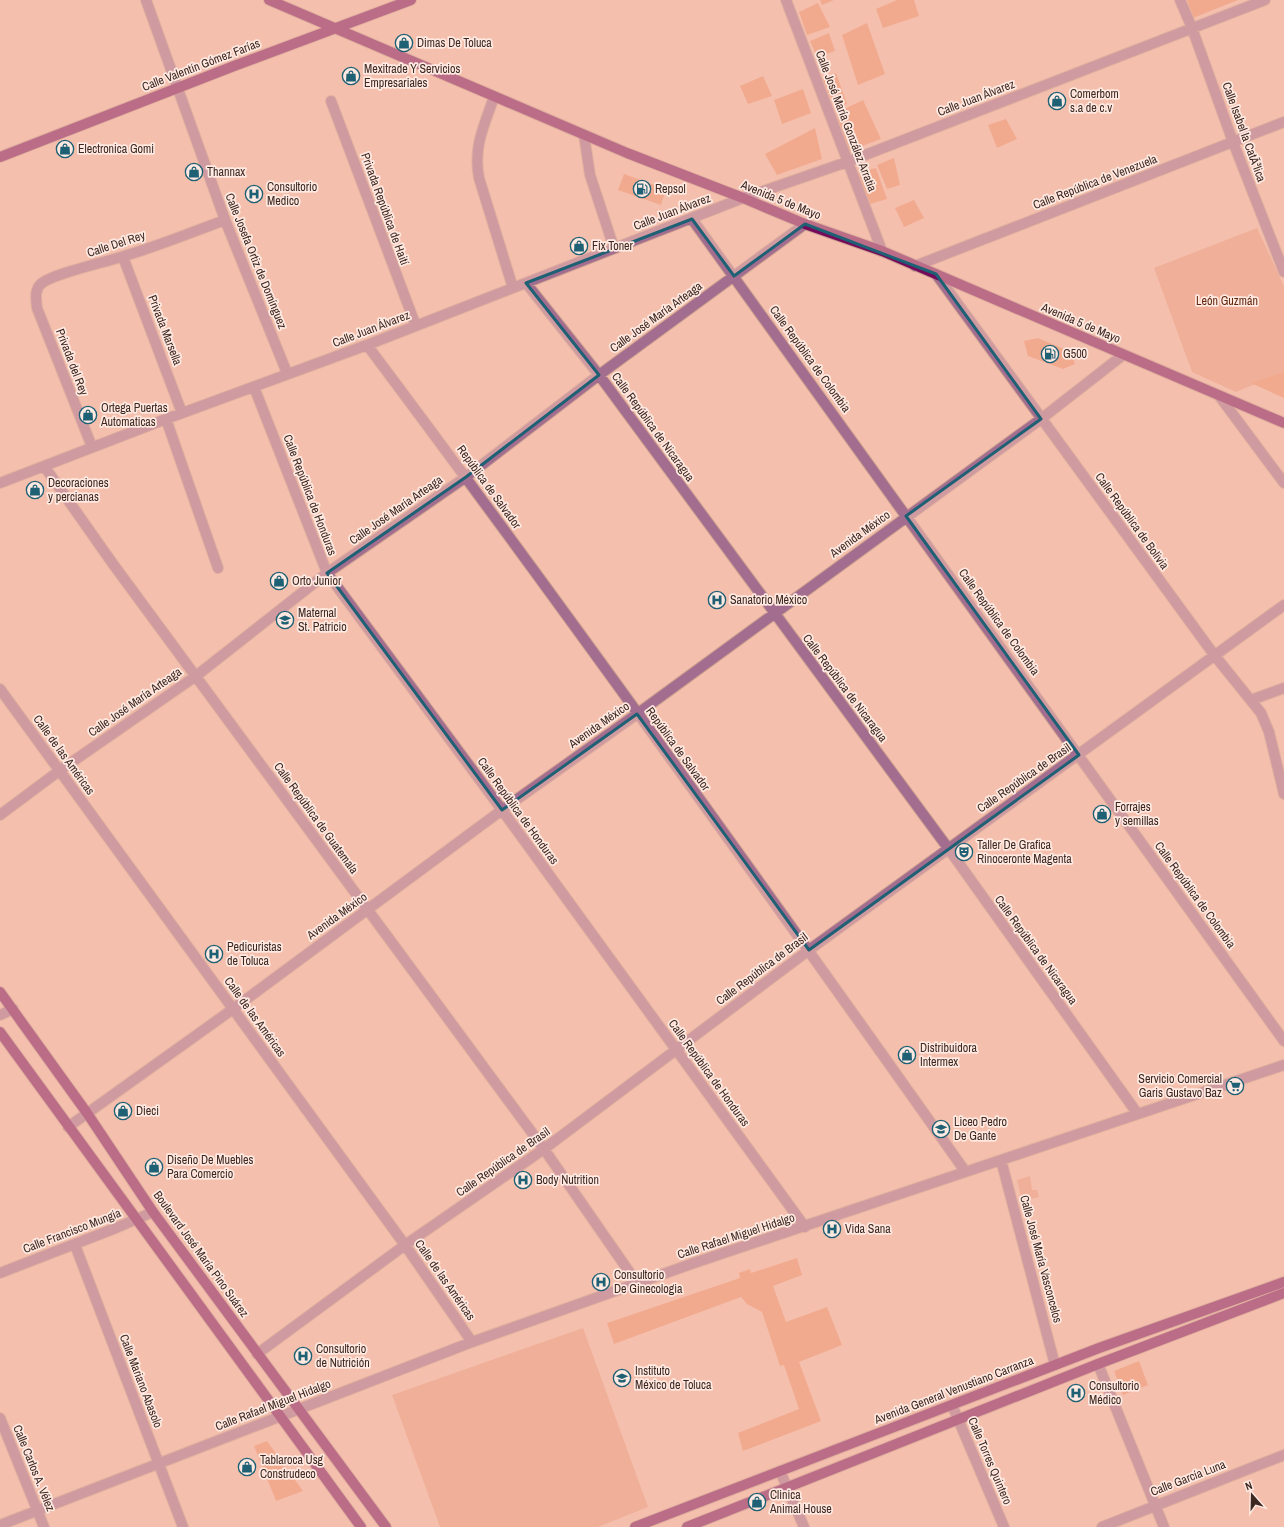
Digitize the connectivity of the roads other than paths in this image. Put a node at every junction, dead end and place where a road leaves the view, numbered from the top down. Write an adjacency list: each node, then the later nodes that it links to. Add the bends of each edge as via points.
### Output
1 (146, 0): 9 (street, Calle Josefa Ortiz de Domínguez)
2 (269, 0): 8 (main road, Avenida 5 de Mayo)
3 (411, 0): 8 (main road, Calle Valentín Gómez Farías)
4 (786, 0): 16 (street, Calle José María González Arratia)
5 (1180, 0): 7 (street, Calle Isabel la CatÃ³lica)
6 (1265, 0): 7 (street, Calle Juan Álvarez)
7 (1192, 28): 14 (street, Calle Isabel la CatÃ³lica); 16 (street, Calle Juan Álvarez)
8 (336, 29): 9 (main road, Calle Valentín Gómez Farías); 10 (main road, Avenida 5 de Mayo)
9 (177, 88): 15 (main road, Calle Valentín Gómez Farías); 19 (street, Calle Josefa Ortiz de Domínguez)
10 (494, 97): 13 (main road, Avenida 5 de Mayo); 29 (street, via 478,144 476,162)
11 (331, 101): 31 (street, Privada República de Haití)
12 (1284, 122): 14 (street, Calle República de Venezuela)
13 (584, 136): 17 (main road, Avenida 5 de Mayo); 21 (street, via 590,175)
14 (1233, 142): 24 (street, Calle República de Venezuela); 25 (street, Calle Isabel la CatÃ³lica)
15 (0, 157)
16 (847, 162): 17 (street, Calle Juan Álvarez); 22 (street, Calle José María González Arratia)
17 (743, 198): 18 (street, Calle Juan Álvarez); 20 (main road, Avenida 5 de Mayo)
18 (692, 219): 21 (street, Calle Juan Álvarez); 27 (street, Calle República de Colombia)
19 (225, 220): 23 (street, Calle Del Rey); 34 (street, Calle Josefa Ortiz de Domínguez)
20 (805, 224): 22 (main road, Avenida 5 de Mayo); 27 (street, Calle José María Arteaga)
21 (614, 248): 28 (street, Calle Juan Álvarez)
22 (882, 251): 24 (main road, Avenida 5 de Mayo)
23 (123, 257): 30 (street, Calle Del Rey, via 42,283 35,298); 38 (street, Privada Marsella)
24 (915, 266): 26 (main road, Avenida 5 de Mayo)
25 (1284, 272)
26 (936, 274): 33 (main road, Avenida 5 de Mayo); 40 (street, Calle República de Bolivia)
27 (734, 276): 35 (street, Calle José María Arteaga); 47 (street, Calle República de Colombia)
28 (526, 283): 29 (street, Calle Juan Álvarez); 35 (street, Calle República de Nicaragua)
29 (513, 288): 31 (street, Calle Juan Álvarez)
30 (37, 308): 42 (street, Privada del Rey)
31 (416, 326): 32 (street, Calle Juan Álvarez)
32 (367, 345): 34 (street, Calle Juan Álvarez); 44 (street, República de Salvador)
33 (1123, 355): 37 (main road, Avenida 5 de Mayo); 40 (street, Avenida México)
34 (287, 373): 36 (street, Calle Juan Álvarez)
35 (599, 375): 44 (street, Calle José María Arteaga); 51 (street, Calle República de Nicaragua)
36 (254, 387): 38 (street, Calle Juan Álvarez); 49 (street, Calle República de Honduras)
37 (1220, 397): 41 (main road, Avenida 5 de Mayo); 46 (street)
38 (182, 413): 39 (street, Calle Juan Álvarez)
39 (166, 419): 42 (street, Calle Juan Álvarez); 48 (street)
40 (1041, 419): 47 (street, Avenida México); 52 (street, Calle República de Bolivia)
41 (1284, 423)
42 (92, 447): 43 (street, Calle Juan Álvarez)
43 (44, 466): 45 (street, Calle Juan Álvarez); 53 (street, Calle República de Guatemala)
44 (466, 477): 49 (street, Calle José María Arteaga); 57 (street, República de Salvador)
45 (0, 483)
46 (1284, 483)
47 (906, 516): 51 (street, Avenida México); 58 (street, Calle República de Colombia)
48 (218, 568)
49 (327, 573): 53 (street, Calle José María Arteaga); 61 (street, Calle República de Honduras)
50 (1284, 605): 52 (street, Calle República de Brasil)
51 (774, 614): 57 (street, Avenida México); 63 (street, Calle República de Nicaragua)
52 (1216, 656): 56 (street, Calle República de Bolivia); 58 (street, Calle República de Brasil)
53 (196, 676): 59 (street, Calle José María Arteaga); 64 (street, Calle República de Guatemala)
54 (1284, 688): 56 (street)
55 (0, 689): 59 (street, Calle de las Américas)
56 (1251, 700): 60 (street, Calle República de Bolivia, via 1267,727)
57 (637, 714): 61 (street, Avenida México); 65 (street, República de Salvador)
58 (1079, 755): 63 (street, Calle República de Brasil); 71 (street, Calle República de Colombia)
59 (59, 771): 62 (street, Calle José María Arteaga); 68 (street, Calle de las Américas)
60 (1284, 794)
61 (502, 810): 64 (street, Avenida México); 72 (street, Calle República de Honduras)
62 (0, 815)
63 (948, 848): 65 (street, Calle República de Brasil); 75 (street, Calle República de Nicaragua)
64 (367, 910): 68 (street, Avenida México); 77 (street, Calle República de Guatemala)
65 (809, 950): 72 (street, Calle República de Brasil); 79 (street, República de Salvador)
66 (0, 992): 67 (main road, Boulevard José María Pino Suárez)
67 (13, 1009): 69 (street); 74 (main road, Boulevard José María Pino Suárez)
68 (233, 1009): 74 (street, Avenida México); 84 (street, Calle de las Américas)
69 (0, 1015)
70 (0, 1032): 76 (main road)
71 (1284, 1041)
72 (677, 1051): 77 (street, Calle República de Brasil); 82 (street, Calle República de Honduras)
73 (1284, 1065): 75 (street, Calle Rafael Miguel Hidalgo)
74 (87, 1113): 76 (street, Avenida México); 80 (main road, Boulevard José María Pino Suárez)
75 (1137, 1113): 78 (street, Calle Rafael Miguel Hidalgo)
76 (68, 1127): 81 (main road)
77 (544, 1149): 84 (street, Calle República de Brasil); 87 (street, Calle República de Guatemala)
78 (1001, 1160): 79 (street, Calle Rafael Miguel Hidalgo); 91 (street, Calle José María Vasconcelos)
79 (965, 1171): 82 (street, Calle Rafael Miguel Hidalgo)
80 (153, 1212): 81 (street, Calle Francisco Mungia); 90 (main road, Boulevard José María Pino Suárez)
81 (136, 1220): 83 (street, Calle Francisco Mungia); 95 (main road)
82 (805, 1227): 87 (street, Calle Rafael Miguel Hidalgo)
83 (74, 1244): 85 (street, Calle Francisco Mungia); 99 (street, Calle Mariano Abasolo)
84 (405, 1245): 89 (street, Calle de las Américas); 90 (street, Calle República de Brasil)
85 (0, 1273)
86 (1284, 1282): 91 (main road, Avenida General Venustiano Carranza)
87 (638, 1283): 89 (street, Calle Rafael Miguel Hidalgo)
88 (1284, 1293): 92 (main road)
89 (472, 1342): 94 (street, Calle Rafael Miguel Hidalgo)
90 (257, 1354): 94 (main road, Boulevard José María Pino Suárez)
91 (1055, 1364): 93 (main road, Avenida General Venustiano Carranza)
92 (1098, 1364): 97 (main road); 102 (street)
93 (952, 1405): 97 (street, Calle Torres Quintero); 100 (main road, Avenida General Venustiano Carranza)
94 (299, 1408): 95 (street, Calle Rafael Miguel Hidalgo); 109 (main road, Boulevard José María Pino Suárez)
95 (279, 1416): 99 (street, Calle Rafael Miguel Hidalgo); 108 (main road)
96 (0, 1418): 103 (street, Calle Carlos A. Vélez)
97 (958, 1420): 101 (main road); 112 (street, Calle Torres Quintero)
98 (1284, 1455): 102 (street, Calle García Luna)
99 (159, 1464): 103 (street, Calle Rafael Miguel Hidalgo); 107 (street, Calle Mariano Abasolo)
100 (780, 1471): 101 (street); 105 (main road, Avenida General Venustiano Carranza)
101 (787, 1487): 110 (main road); 111 (street)
102 (1155, 1505): 113 (street, Calle García Luna); 114 (street)
103 (37, 1510): 104 (street, Calle Rafael Miguel Hidalgo); 106 (street, Calle Carlos A. Vélez)
104 (0, 1525)
105 (639, 1526)
106 (44, 1527)
107 (183, 1527)
108 (361, 1527)
109 (386, 1527)
110 (687, 1527)
111 (804, 1527)
112 (1004, 1527)
113 (1102, 1527)
114 (1164, 1527)

